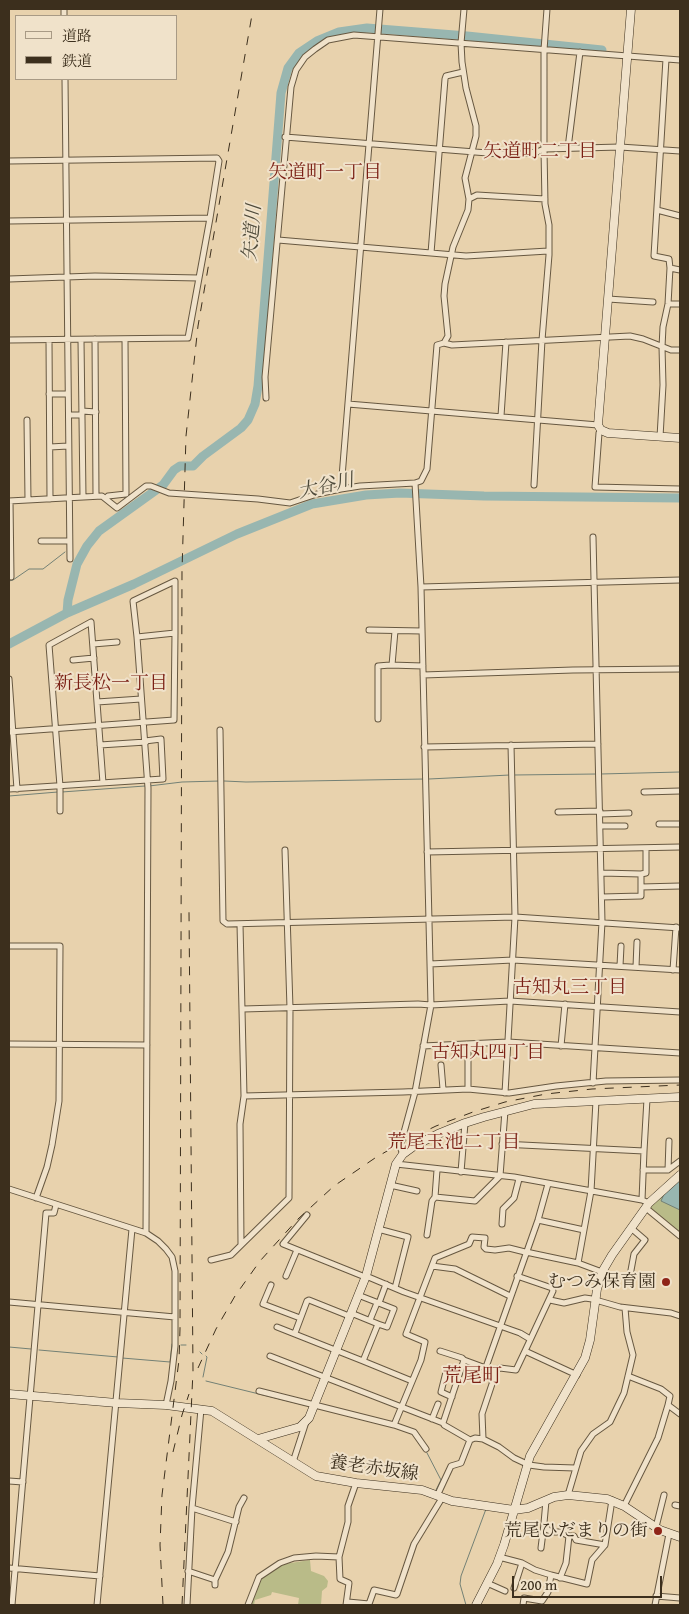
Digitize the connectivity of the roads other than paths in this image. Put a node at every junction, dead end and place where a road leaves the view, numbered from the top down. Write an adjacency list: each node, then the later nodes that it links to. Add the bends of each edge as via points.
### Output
1 (380, 9): 5 (street)
2 (464, 9): 6 (street)
3 (547, 9): 7 (street)
4 (631, 9): 9 (street)
5 (378, 35): 6 (street); 14 (street, via 328,40 305,57 290,87); 15 (street)
6 (461, 42): 7 (street); 12 (street)
7 (544, 49): 8 (street); 19 (street)
8 (580, 52): 9 (street); 17 (street)
9 (627, 57): 10 (street); 16 (street)
10 (666, 59): 11 (street); 20 (street)
11 (680, 60)
12 (463, 72): 18 (street, via 445,79); 22 (street, via 476,126)
13 (65, 80): 23 (street)
14 (285, 137): 15 (street); 32 (street)
15 (369, 144): 18 (street); 33 (street)
16 (620, 147): 17 (street); 20 (street); 42 (street)
17 (568, 148): 19 (street)
18 (439, 149): 22 (street); 35 (street)
19 (544, 149): 22 (street, via 512,155); 25 (street)
20 (661, 150): 21 (street); 27 (street)
21 (680, 151)
22 (473, 152): 26 (street, via 464,178)
23 (65, 160): 24 (street); 29 (street, via 217,158); 30 (street)
24 (9, 161)
25 (545, 198): 26 (street, via 477,195); 34 (street)
26 (469, 199): 36 (street, via 468,210)
27 (657, 210): 28 (street); 37 (street, via 654,256 669,259)
28 (680, 216)
29 (210, 218): 30 (street); 40 (street)
30 (66, 219): 31 (street); 39 (street)
31 (9, 220)
32 (278, 240): 33 (street); 60 (street, via 265,377)
33 (361, 246): 35 (street); 61 (street)
34 (548, 251): 36 (street); 53 (street)
35 (431, 253): 36 (street)
36 (450, 254): 55 (street, via 444,296 448,336)
37 (670, 268): 38 (street); 44 (street)
38 (680, 270)
39 (66, 278): 40 (street); 41 (street); 51 (street)
40 (199, 278): 48 (street, via 188,338)
41 (9, 279)
42 (608, 299): 43 (street); 46 (street)
43 (653, 302)
44 (668, 304): 45 (street); 56 (street)
45 (680, 304)
46 (604, 337): 53 (street); 56 (street, via 630,336); 69 (street)
47 (95, 339): 48 (street); 52 (street); 63 (street)
48 (125, 339): 84 (street, via 126,494)
49 (9, 340): 50 (street)
50 (49, 340): 51 (street); 58 (street)
51 (67, 340): 52 (street); 59 (street)
52 (81, 340): 64 (street)
53 (542, 340): 54 (street); 68 (street)
54 (506, 342): 55 (street); 66 (street)
55 (444, 343): 62 (street, via 437,345)
56 (662, 348): 57 (street); 72 (street)
57 (680, 350)
58 (49, 394): 59 (street); 75 (street)
59 (68, 394): 65 (street)
60 (266, 398)
61 (348, 404): 62 (street); 78 (street)
62 (431, 410): 66 (street); 76 (street, via 426,469 421,481)
63 (96, 412): 64 (street); 80 (street)
64 (82, 413): 65 (street); 71 (street)
65 (68, 415): 70 (street)
66 (500, 416): 68 (street)
67 (28, 420): 85 (street)
68 (537, 420): 69 (street); 77 (street)
69 (600, 427): 72 (street, via 608,432); 79 (street, via 595,487)
70 (69, 430): 71 (street); 74 (street)
71 (82, 430): 81 (street)
72 (660, 437): 73 (street)
73 (680, 438)
74 (68, 446): 75 (street); 83 (street)
75 (50, 447): 82 (street)
76 (415, 485): 78 (street); 94 (street)
77 (534, 485)
78 (341, 489): 84 (street, via 290,503 164,491 151,486 146,486 117,508)
79 (680, 489)
80 (96, 496): 81 (street); 84 (street)
81 (83, 497): 83 (street)
82 (50, 498): 83 (street); 85 (street)
83 (69, 498): 89 (street)
84 (106, 498)
85 (28, 500): 86 (street)
86 (10, 501): 91 (street)
87 (593, 537): 93 (street)
88 (41, 541): 89 (street)
89 (69, 541): 90 (street)
90 (70, 559)
91 (11, 577)
92 (680, 580): 93 (street); 95 (street)
93 (595, 582): 94 (street); 108 (street)
94 (421, 587): 98 (street)
95 (680, 587)
96 (369, 630): 97 (street)
97 (395, 631): 98 (street); 105 (street)
98 (422, 631): 106 (street)
99 (175, 633): 100 (street); 100 (street, via 175,581 133,601); 114 (street, via 174,720)
100 (137, 637): 111 (street)
101 (117, 642): 102 (street)
102 (92, 644): 103 (street); 116 (street, via 91,622 49,645)
103 (94, 658): 104 (street); 112 (street)
104 (72, 660)
105 (392, 665): 106 (street); 113 (street, via 378,666)
106 (422, 666): 109 (street)
107 (680, 669): 108 (street)
108 (597, 671): 109 (street); 120 (street)
109 (423, 675): 123 (street)
110 (9, 680): 118 (street)
111 (141, 699): 112 (street); 114 (street)
112 (97, 702): 115 (street)
113 (378, 719)
114 (143, 723): 115 (street); 119 (street)
115 (99, 726): 116 (street); 121 (street)
116 (56, 730): 118 (street); 128 (street)
117 (220, 730): 154 (street, via 223,921)
118 (11, 732): 127 (street)
119 (145, 742): 121 (street); 125 (street); 125 (street, via 161,739 163,779)
120 (598, 744): 122 (street); 133 (street)
121 (100, 745): 124 (street)
122 (511, 745): 123 (street); 143 (street)
123 (424, 747): 144 (street)
124 (103, 783): 125 (street); 128 (street)
125 (148, 783): 177 (street)
126 (9, 789): 127 (street)
127 (16, 789): 128 (street)
128 (59, 790): 131 (street)
129 (680, 791): 130 (street)
130 (644, 792)
131 (60, 811)
132 (558, 812): 133 (street)
133 (600, 813): 134 (street); 137 (street)
134 (629, 813)
135 (659, 824): 136 (street)
136 (680, 824)
137 (601, 826): 138 (street); 141 (street)
138 (625, 826)
139 (680, 846): 140 (street)
140 (646, 848): 141 (street); 146 (street, via 646,873)
141 (601, 849): 143 (street); 145 (street)
142 (285, 850): 152 (street)
143 (514, 851): 144 (street); 150 (street)
144 (427, 852): 151 (street)
145 (602, 873): 146 (street); 149 (street)
146 (641, 874): 148 (street)
147 (680, 886): 148 (street)
148 (641, 888): 149 (street, via 642,896)
149 (602, 897): 153 (street)
150 (515, 917): 151 (street); 153 (street); 159 (street)
151 (429, 920): 152 (street); 160 (street)
152 (287, 922): 154 (street); 170 (street)
153 (602, 922): 155 (street); 161 (street)
154 (240, 924): 171 (street)
155 (678, 928): 164 (street)
156 (637, 942): 163 (street)
157 (9, 946): 175 (street, via 60,946)
158 (621, 946): 162 (street)
159 (513, 960): 160 (street); 161 (street); 166 (street)
160 (430, 964): 168 (street)
161 (601, 965): 162 (street); 169 (street)
162 (620, 966): 163 (street)
163 (636, 967): 164 (street)
164 (673, 970): 165 (street)
165 (680, 970)
166 (510, 1001): 167 (street); 168 (street); 173 (street)
167 (564, 1004): 169 (street); 179 (street)
168 (430, 1005): 170 (street); 178 (street)
169 (598, 1006): 172 (street); 180 (street)
170 (290, 1008): 171 (street); 189 (street)
171 (243, 1009): 190 (street)
172 (680, 1012)
173 (508, 1042): 176 (street); 179 (street); 188 (street)
174 (9, 1044): 175 (street)
175 (60, 1044): 177 (street); 216 (street, via 59,1100 47,1167)
176 (468, 1044): 178 (street); 186 (street)
177 (147, 1045): 226 (street)
178 (423, 1046): 187 (street)
179 (561, 1046): 180 (street)
180 (596, 1048): 181 (street); 184 (street)
181 (680, 1053)
182 (441, 1065): 185 (street)
183 (680, 1080): 184 (street)
184 (593, 1082): 188 (street)
185 (443, 1089): 186 (street); 187 (street)
186 (468, 1089): 188 (street)
187 (415, 1092): 189 (street); 200 (street, via 400,1143)
188 (505, 1093)
189 (288, 1095): 190 (street); 229 (street, via 289,1198)
190 (244, 1096): 229 (street, via 240,1124)
191 (680, 1097): 192 (street)
192 (647, 1100): 193 (street); 199 (street)
193 (596, 1101): 194 (street, via 534,1104); 198 (street)
194 (505, 1111): 195 (street); 197 (street)
195 (465, 1123): 200 (street); 206 (street)
196 (669, 1141): 205 (street)
197 (502, 1144): 198 (street); 208 (street)
198 (594, 1148): 199 (street); 214 (street)
199 (644, 1151): 204 (street)
200 (403, 1154): 202 (street)
201 (680, 1161): 205 (street)
202 (396, 1164): 203 (street); 211 (street)
203 (437, 1170): 206 (street); 215 (street)
204 (643, 1170): 205 (street); 217 (street)
205 (668, 1170)
206 (461, 1172): 208 (street)
207 (680, 1174): 217 (street)
208 (500, 1176): 209 (street); 215 (street, via 475,1202)
209 (518, 1179): 210 (street); 221 (street, via 514,1198 503,1209)
210 (548, 1184): 214 (street); 220 (street)
211 (390, 1185): 213 (street); 224 (street)
212 (9, 1189): 216 (street)
213 (418, 1191)
214 (591, 1191): 217 (street); 225 (street)
215 (435, 1197): 227 (street)
216 (36, 1198): 218 (street)
217 (646, 1203): 222 (street); 228 (street)
218 (56, 1205): 223 (street); 250 (street, via 54,1213 46,1213)
219 (307, 1215): 230 (street, via 283,1244)
220 (538, 1220): 225 (street); 231 (street)
221 (502, 1224)
222 (631, 1228): 235 (street); 239 (street, via 645,1240 634,1254)
223 (132, 1229): 226 (street); 252 (street)
224 (378, 1229): 238 (street); 242 (street, via 408,1237)
225 (584, 1230): 233 (street)
226 (146, 1234): 255 (street, via 158,1241 172,1258 175,1271)
227 (427, 1235)
228 (680, 1236)
229 (241, 1245): 232 (street, via 231,1255)
230 (297, 1250): 236 (street); 238 (street)
231 (526, 1252): 233 (street); 234 (street, via 508,1248 486,1249 484,1238 472,1237 468,1244 435,1258); 237 (street)
232 (211, 1260)
233 (578, 1263): 235 (street)
234 (432, 1266): 244 (street, via 455,1269); 245 (street)
235 (602, 1272): 247 (street)
236 (286, 1276)
237 (517, 1276): 244 (street); 246 (street, via 552,1288)
238 (365, 1277): 240 (street); 243 (street)
239 (629, 1281)
240 (386, 1284): 242 (street); 249 (street)
241 (271, 1285): 256 (street, via 263,1304)
242 (395, 1288): 245 (street)
243 (358, 1295): 249 (street); 253 (street)
244 (510, 1296): 259 (street)
245 (420, 1298): 259 (street); 275 (street, via 406,1334 425,1342)
246 (550, 1300): 247 (street, via 564,1303 585,1298); 262 (street)
247 (596, 1300): 251 (street); 272 (street, via 590,1340)
248 (9, 1302): 250 (street)
249 (378, 1303): 257 (street); 258 (street, via 394,1309 387,1327)
250 (39, 1304): 252 (street); 278 (street)
251 (625, 1308): 254 (street); 273 (street, via 633,1355)
252 (125, 1313): 255 (street); 280 (street)
253 (350, 1314): 256 (street, via 309,1300); 257 (street); 263 (street)
254 (680, 1316)
255 (174, 1317): 282 (street, via 171,1381)
256 (300, 1318): 261 (street)
257 (370, 1320): 258 (street)
258 (378, 1324): 268 (street)
259 (500, 1326): 262 (street); 269 (street)
260 (277, 1327): 261 (street)
261 (294, 1334): 263 (street)
262 (530, 1339): 265 (street)
263 (336, 1350): 268 (street); 274 (street)
264 (440, 1351): 267 (street)
265 (525, 1351): 270 (street, via 516,1370 500,1368); 272 (street)
266 (270, 1356): 274 (street)
267 (464, 1360): 269 (street); 279 (street)
268 (363, 1361): 275 (street)
269 (486, 1367): 270 (street)
270 (494, 1371): 294 (street, via 482,1414)
271 (446, 1372): 279 (street, via 441,1392)
272 (577, 1375): 297 (street)
273 (628, 1376): 284 (street, via 661,1389 670,1396); 298 (street, via 622,1399 610,1422 587,1441)
274 (325, 1378): 283 (street); 285 (street)
275 (412, 1381): 285 (street)
276 (259, 1391): 283 (street)
277 (9, 1394): 278 (street, 養老赤坂線)
278 (31, 1396): 280 (street, 養老赤坂線); 300 (street)
279 (452, 1397): 290 (street)
280 (116, 1403): 282 (street, 養老赤坂線); 326 (street)
281 (438, 1404): 288 (street)
282 (166, 1405): 286 (street, 養老赤坂線)
283 (315, 1405): 289 (street); 291 (street)
284 (668, 1405): 287 (street); 308 (street, via 658,1438)
285 (402, 1407): 288 (street); 291 (street)
286 (202, 1409): 292 (street, 養老赤坂線, via 220,1415); 309 (street)
287 (680, 1414)
288 (432, 1419): 290 (street)
289 (306, 1422): 292 (street, via 300,1427); 296 (street)
290 (443, 1423): 293 (street)
291 (394, 1425): 295 (street, via 414,1432)
292 (258, 1439): 296 (street, 養老赤坂線)
293 (470, 1440): 294 (street); 304 (street, via 461,1463 450,1466)
294 (483, 1440): 297 (street)
295 (426, 1449)
296 (293, 1462): 301 (street, 養老赤坂線, via 316,1476)
297 (527, 1464): 298 (street); 310 (street)
298 (575, 1468): 302 (street)
299 (9, 1481): 300 (street)
300 (23, 1482): 323 (street)
301 (356, 1483): 304 (street, 養老赤坂線, via 422,1490); 319 (street, via 348,1506 348,1522)
302 (568, 1495): 306 (street, 養老赤坂線); 307 (street, 養老赤坂線)
303 (664, 1495): 313 (street)
304 (440, 1497): 310 (street, 養老赤坂線); 333 (street, via 414,1544 396,1595 374,1590 369,1604)
305 (244, 1498): 311 (street)
306 (612, 1500): 308 (street, 養老赤坂線); 317 (street)
307 (546, 1501): 310 (street, 養老赤坂線); 312 (street)
308 (624, 1506): 313 (street, 養老赤坂線)
309 (192, 1508): 311 (street); 324 (street)
310 (514, 1510): 320 (street)
311 (236, 1522): 324 (street, via 215,1583)
312 (544, 1522): 315 (street, via 548,1530); 318 (street)
313 (656, 1527): 314 (street, 養老赤坂線)
314 (669, 1534): 316 (street, 養老赤坂線); 331 (street)
315 (570, 1536): 317 (street); 327 (street)
316 (680, 1537)
317 (605, 1545): 327 (street, via 592,1560 587,1584)
318 (540, 1548)
319 (339, 1557): 333 (street, via 340,1579 349,1583); 337 (street, via 294,1558 280,1563 258,1577)
320 (499, 1557): 321 (street); 328 (street)
321 (522, 1563): 325 (street); 329 (street)
322 (9, 1568): 323 (street)
323 (16, 1569): 326 (street); 334 (street)
324 (188, 1571): 336 (street)
325 (551, 1575): 327 (street); 339 (street, via 548,1592 542,1601 524,1598)
326 (100, 1576): 335 (street)
327 (560, 1578)
328 (487, 1583): 330 (street); 338 (street)
329 (514, 1588)
330 (505, 1591)
331 (656, 1596): 332 (street); 340 (street)
332 (680, 1598)
333 (347, 1603)
334 (12, 1605)
335 (98, 1605)
336 (187, 1605)
337 (248, 1605)
338 (476, 1605)
339 (523, 1605)
340 (655, 1605)

